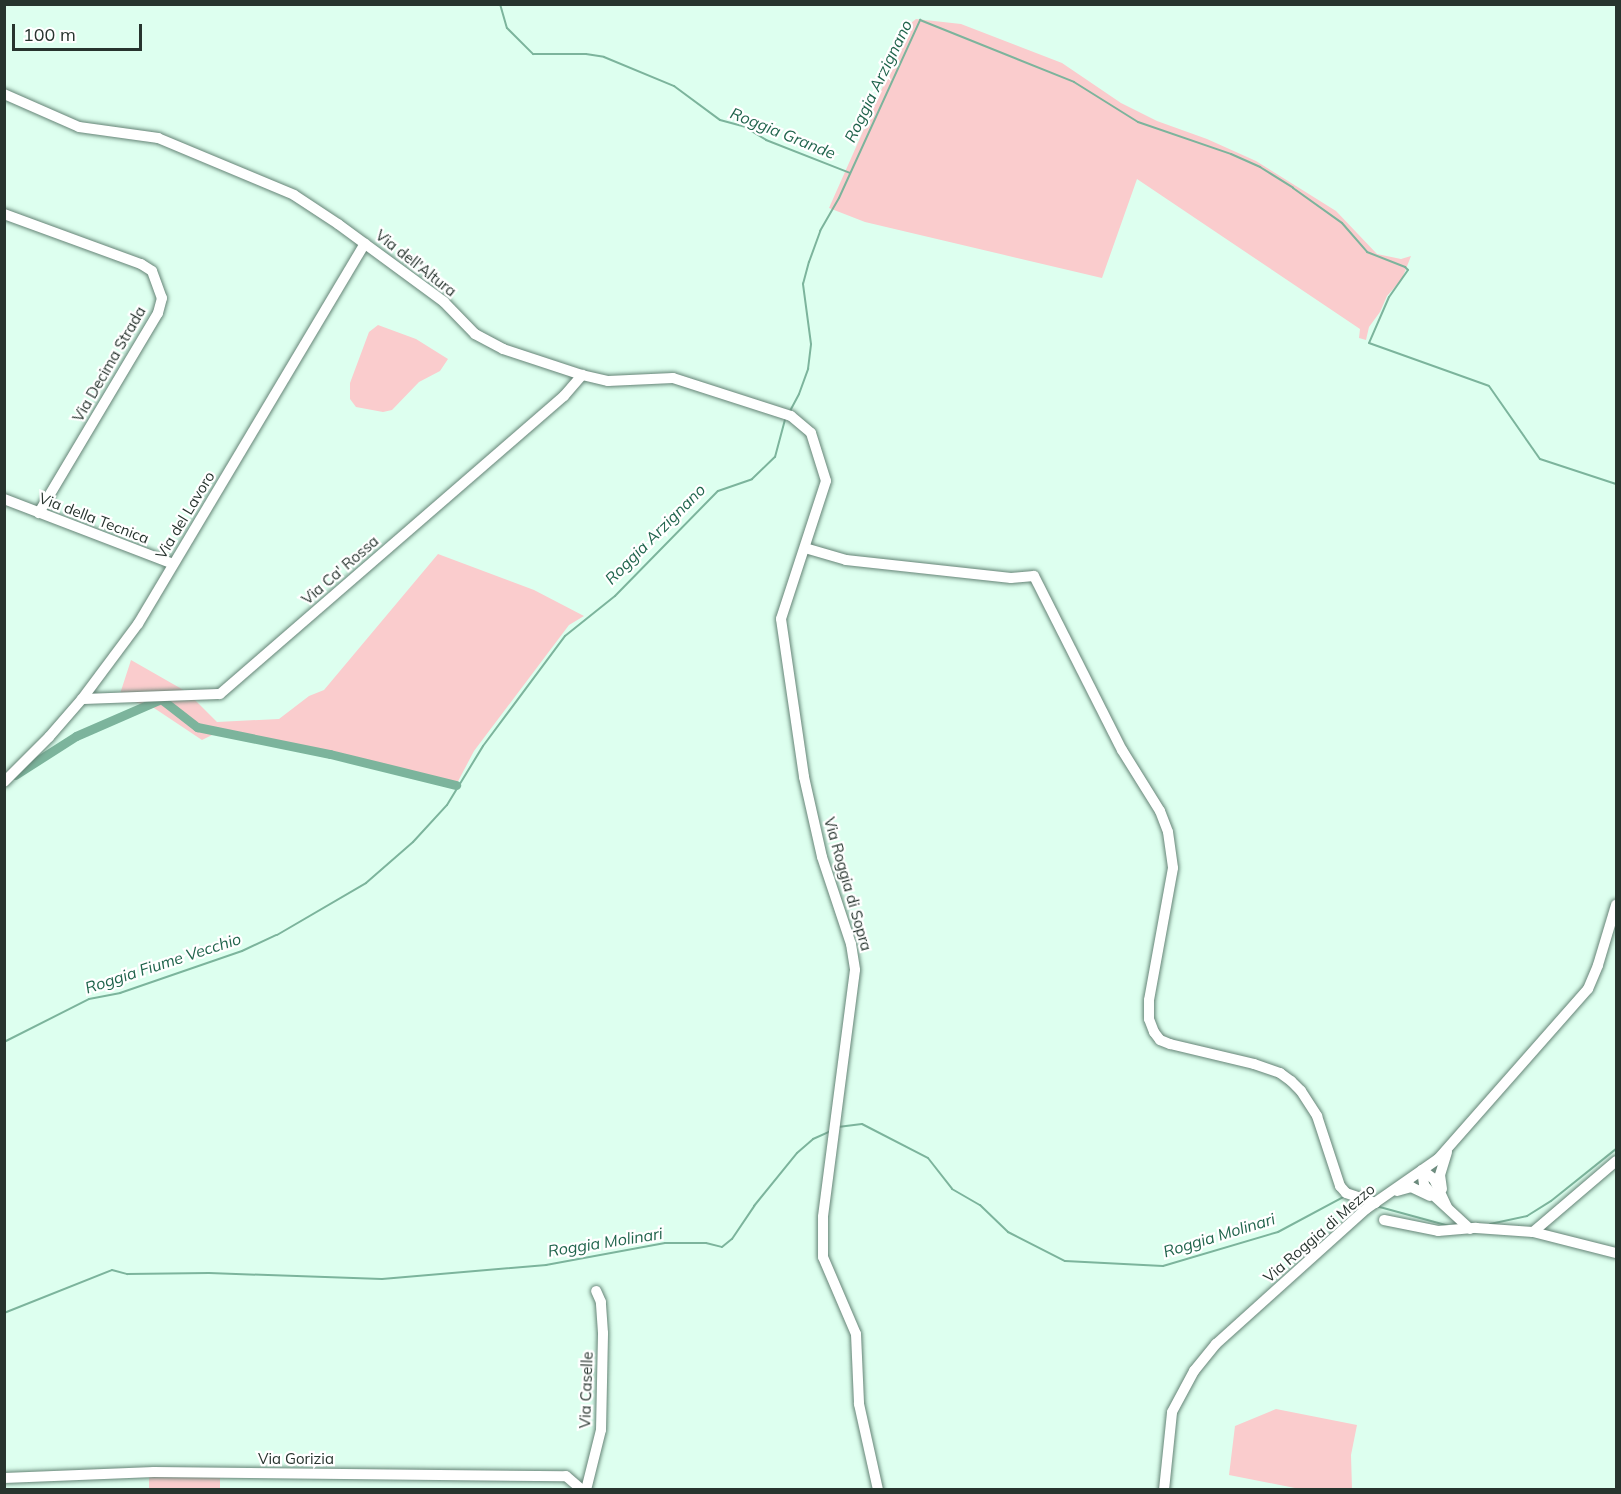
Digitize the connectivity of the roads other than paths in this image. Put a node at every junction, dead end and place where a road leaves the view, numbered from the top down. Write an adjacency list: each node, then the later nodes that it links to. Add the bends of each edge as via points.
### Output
1 (4, 94): 3 (street, Via dell'Altura, via 79,127 146,135 202,154 294,195)
2 (4, 214): 7 (street, Via Decima Strada, via 141,264 152,271 162,298 158,313)
3 (364, 243): 4 (street, Via dell'Altura, via 444,302 475,334 503,349); 9 (street, Via del Lavoro)
4 (582, 375): 5 (street, Via dell'Altura, via 608,381 673,378 791,416); 10 (street, Via Ca' Rossa, via 564,396 220,694)
5 (811, 433): 8 (street, Via Roggia di Sopra, via 826,481)
6 (4, 499): 7 (street, Via della Tecnica)
7 (39, 513): 9 (street, Via della Tecnica)
8 (804, 548): 16 (street, via 846,560 1011,578 1034,576 1168,832 1173,868 1149,1000 1154,1032 1170,1044 1254,1065 1291,1081 1317,1116 1340,1186 1346,1193); 25 (street, Via Roggia di Sopra, via 781,619 804,777 822,857 851,944 855,970 823,1217 823,1257 856,1334 861,1415)
9 (173, 564): 10 (street, Via del Lavoro, via 138,624)
10 (82, 699): 11 (street, Via del Lavoro)
11 (4, 782)
12 (1617, 905): 13 (street, Via Roggia di Mezzo, via 1587,989)
13 (1449, 1146): 15 (street, Via Roggia di Mezzo); 17 (street, via 1440,1175)
14 (1617, 1161): 20 (street)
15 (1422, 1170): 16 (street, Via Roggia di Mezzo); 17 (street, via 1434,1179)
16 (1375, 1203): 17 (street, via 1411,1187); 26 (street, Via Roggia di Mezzo, via 1216,1344 1194,1371 1172,1412)
17 (1448, 1208): 19 (street)
18 (1384, 1220): 19 (street, via 1438,1231)
19 (1470, 1229): 20 (street)
20 (1533, 1232): 21 (street)
21 (1617, 1253)
22 (596, 1291): 24 (street, Via Caselle, via 601,1302 603,1333 601,1430)
23 (4, 1478): 24 (street, Via Gorizia, via 154,1472 566,1476)
24 (584, 1490)
25 (878, 1490)
26 (1164, 1490)

